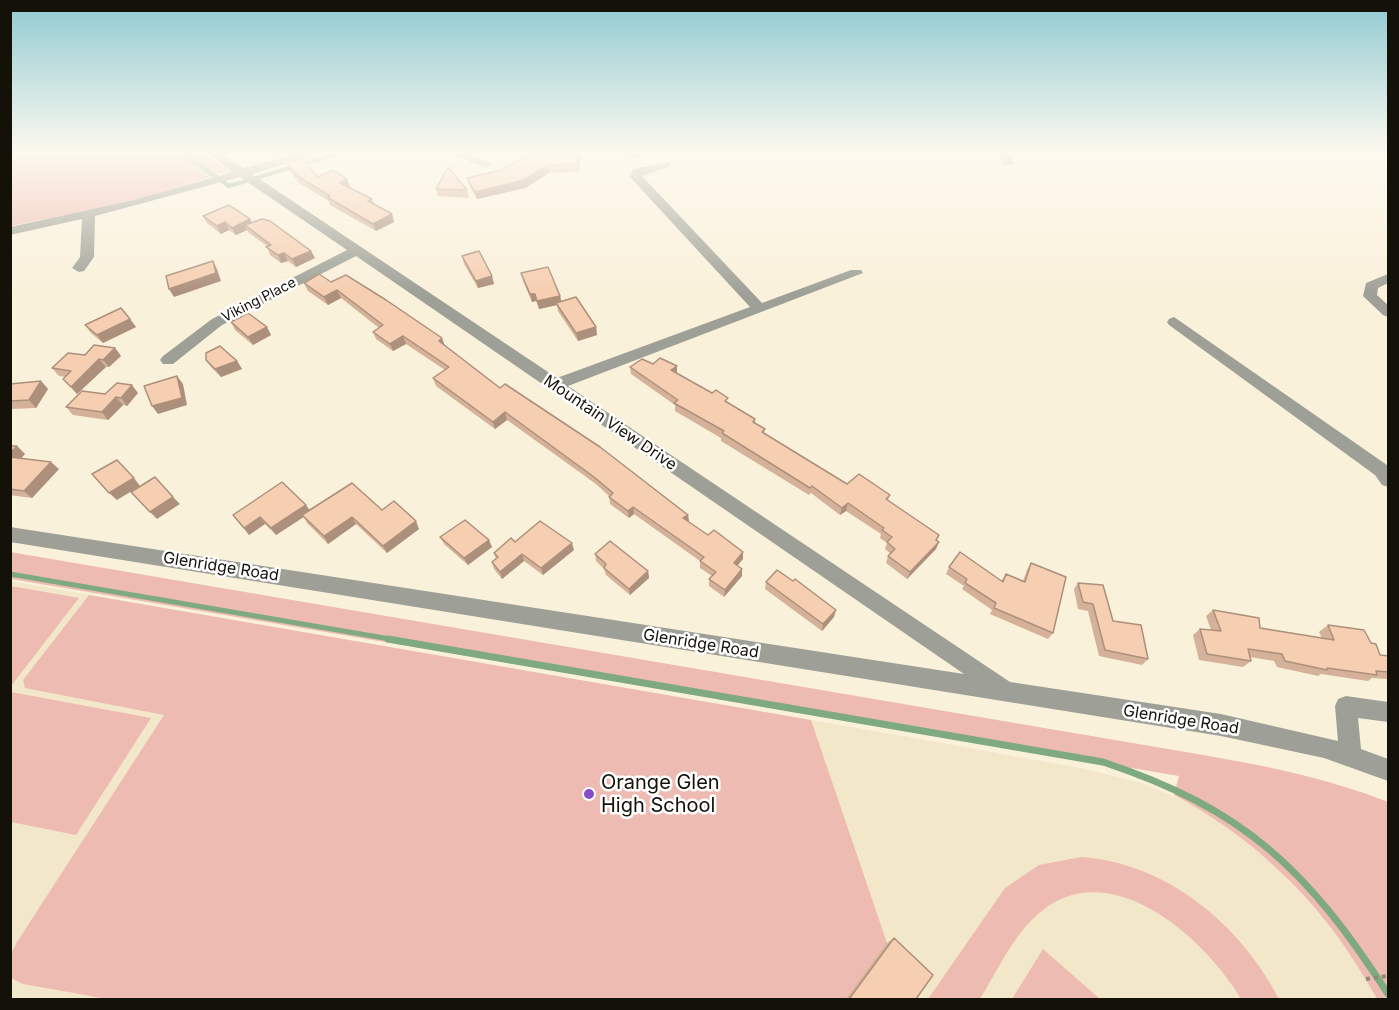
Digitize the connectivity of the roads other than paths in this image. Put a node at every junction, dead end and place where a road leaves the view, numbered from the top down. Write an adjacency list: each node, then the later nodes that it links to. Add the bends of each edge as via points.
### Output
1 (139, 200): 4 (street)
2 (283, 200): 6 (street, Mountain View Drive)
3 (658, 200): 10 (street)
4 (89, 214): 5 (street); 7 (street, via 87,257)
5 (10, 231)
6 (357, 250): 13 (street, Viking Place, via 217,322); 14 (street, Mountain View Drive)
7 (79, 268)
8 (856, 273): 10 (street)
9 (1389, 278): 11 (street, via 1371,286 1370,296)
10 (758, 307): 14 (street)
11 (1389, 312)
12 (1174, 322): 15 (street)
13 (168, 360)
14 (554, 385): 17 (street, Mountain View Drive)
15 (1389, 480)
16 (10, 534): 17 (street, Glenridge Road)
17 (1008, 693): 19 (street, Glenridge Road, via 1221,725 1324,747)
18 (1389, 712): 19 (street, via 1346,706)
19 (1351, 757): 20 (street, Glenridge Road)
20 (1389, 770)

